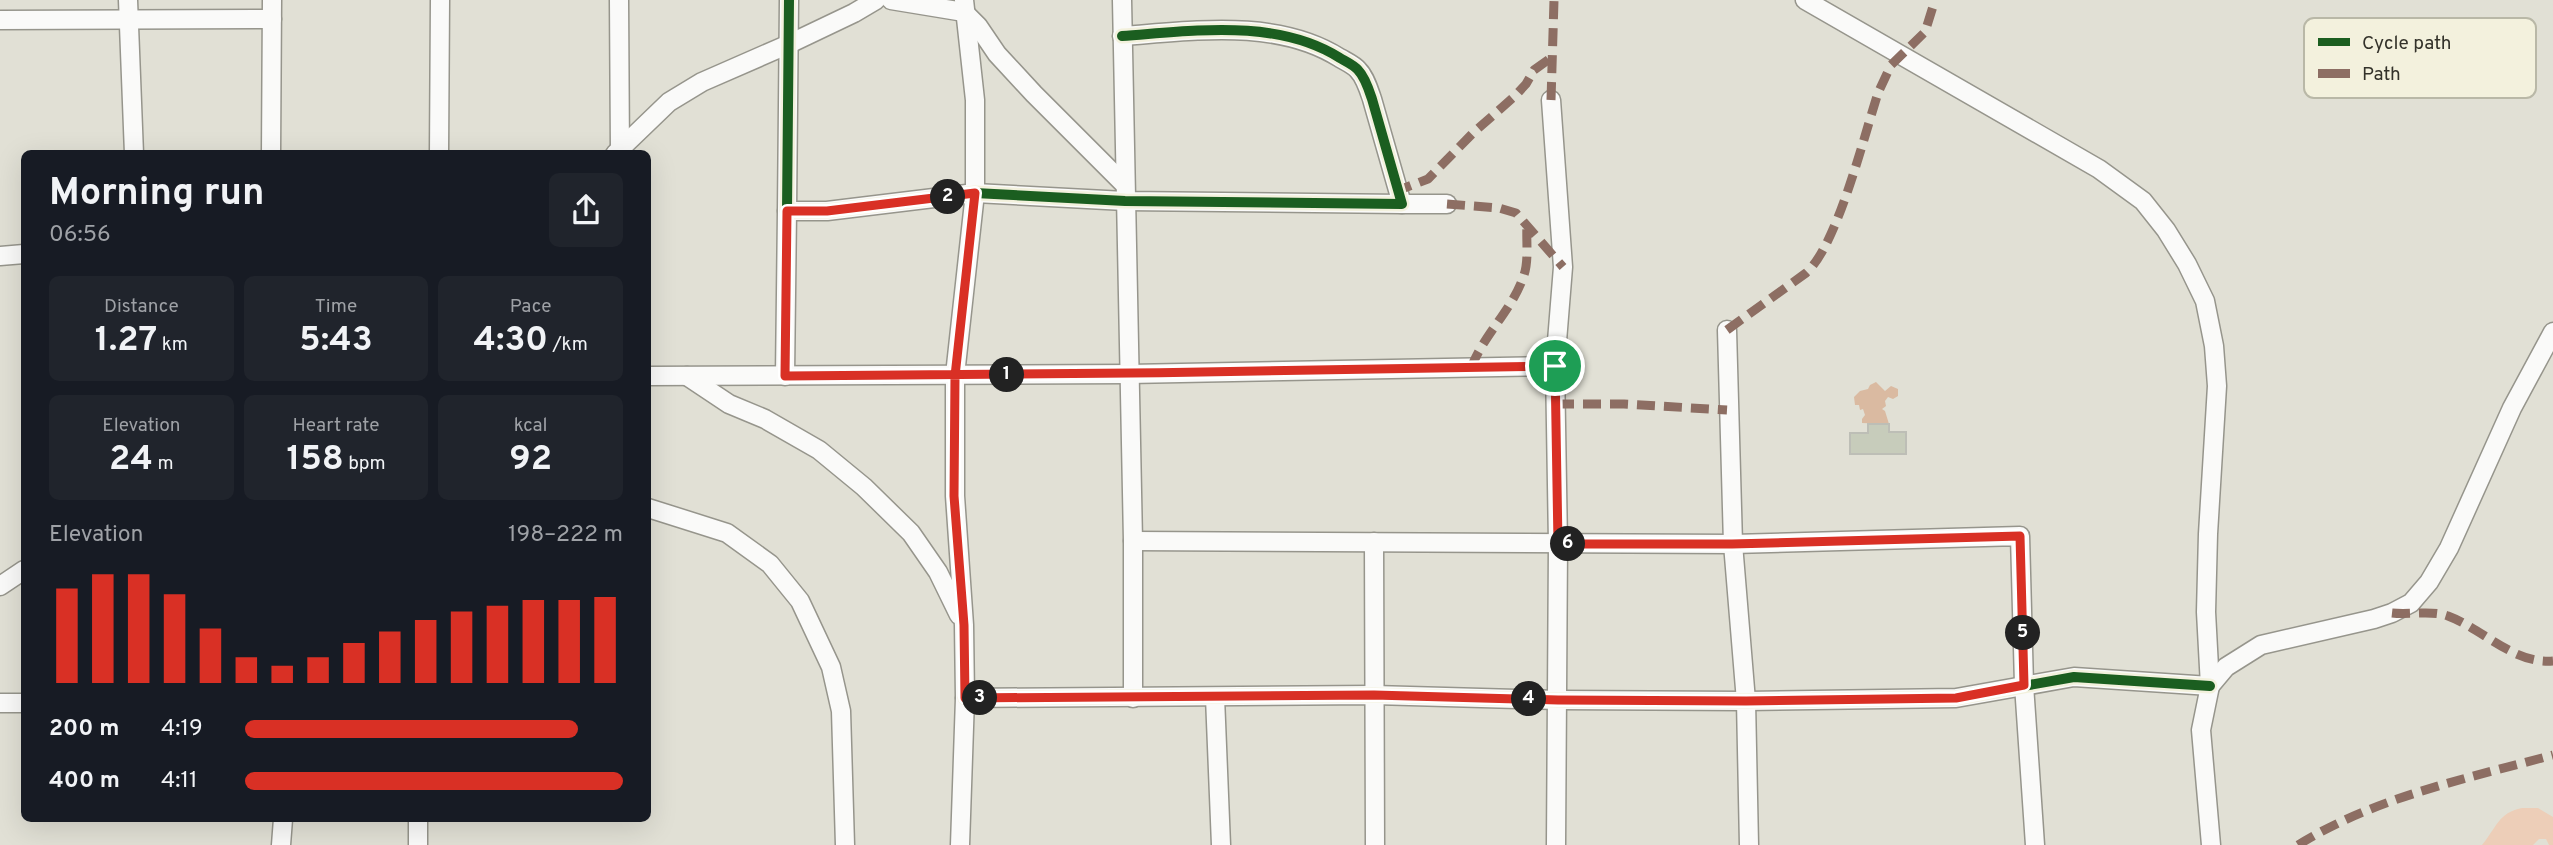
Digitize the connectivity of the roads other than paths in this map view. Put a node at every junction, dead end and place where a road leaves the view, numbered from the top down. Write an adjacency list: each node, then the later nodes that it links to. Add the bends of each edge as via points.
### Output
1 (128, 0): 11 (street)
2 (272, 0): 12 (street)
3 (440, 0): 19 (street)
4 (619, 0): 20 (street)
5 (789, 0): 15 (street)
6 (876, 0): 15 (street)
7 (891, 0): 10 (street)
8 (1122, 0): 14 (street)
9 (1805, 0): 46 (street, via 2099,169 2143,201 2188,264 2205,301 2217,386 2207,560)
10 (964, 6): 22 (street, via 975,100); 23 (street, via 997,54)
11 (129, 19): 12 (street); 13 (street); 17 (street)
12 (272, 19): 18 (street)
13 (0, 20)
14 (1122, 36): 23 (street); 24 (street, via 1205,30 1280,34 1324,47 1358,69 1366,83)
15 (789, 44): 21 (street, via 702,82 669,102); 26 (street)
16 (1551, 100): 31 (street, via 1563,267)
17 (134, 150)
18 (271, 150)
19 (439, 150)
20 (618, 150)
21 (620, 150)
22 (975, 193): 23 (street); 26 (street, via 827,211); 36 (street)
23 (1125, 193): 24 (street); 32 (street)
24 (1402, 204): 25 (street)
25 (1447, 204)
26 (787, 211): 35 (street)
27 (21, 254): 28 (street)
28 (0, 256)
29 (1727, 330): 41 (street)
30 (2552, 339): 46 (street, via 2512,408 2449,548 2411,603 2392,614 2261,645 2226,667)
31 (1555, 366): 32 (street); 40 (street)
32 (1129, 374): 36 (street); 38 (street)
33 (651, 376): 34 (street)
34 (687, 376): 35 (street); 44 (street, via 729,404 819,450 864,487 911,533 938,572)
35 (785, 376): 36 (street)
36 (955, 376): 44 (street, via 954,496)
37 (651, 509): 59 (street, via 727,533 770,564 800,601 831,667 841,711)
38 (1133, 541): 39 (street); 50 (street)
39 (1374, 542): 40 (street); 47 (street)
40 (1558, 544): 41 (street); 51 (street)
41 (1732, 544): 45 (street, via 2020,536); 52 (street)
42 (21, 572): 43 (street)
43 (0, 586)
44 (964, 625): 49 (street)
45 (2024, 685): 46 (street, via 2074,677); 52 (street, via 1956,698); 65 (street)
46 (2210, 686): 66 (street, via 2201,730)
47 (1374, 695): 48 (street); 51 (street); 62 (street)
48 (1215, 697): 50 (street); 61 (street)
49 (965, 698): 50 (street); 60 (street)
50 (1133, 698)
51 (1558, 700): 52 (street); 63 (street)
52 (1746, 701): 64 (street)
53 (0, 703): 54 (street)
54 (21, 703)
55 (284, 822): 57 (street)
56 (418, 822): 58 (street)
57 (281, 845)
58 (418, 845)
59 (845, 845)
60 (960, 845)
61 (1221, 845)
62 (1376, 845)
63 (1556, 845)
64 (1749, 845)
65 (2035, 845)
66 (2211, 845)

